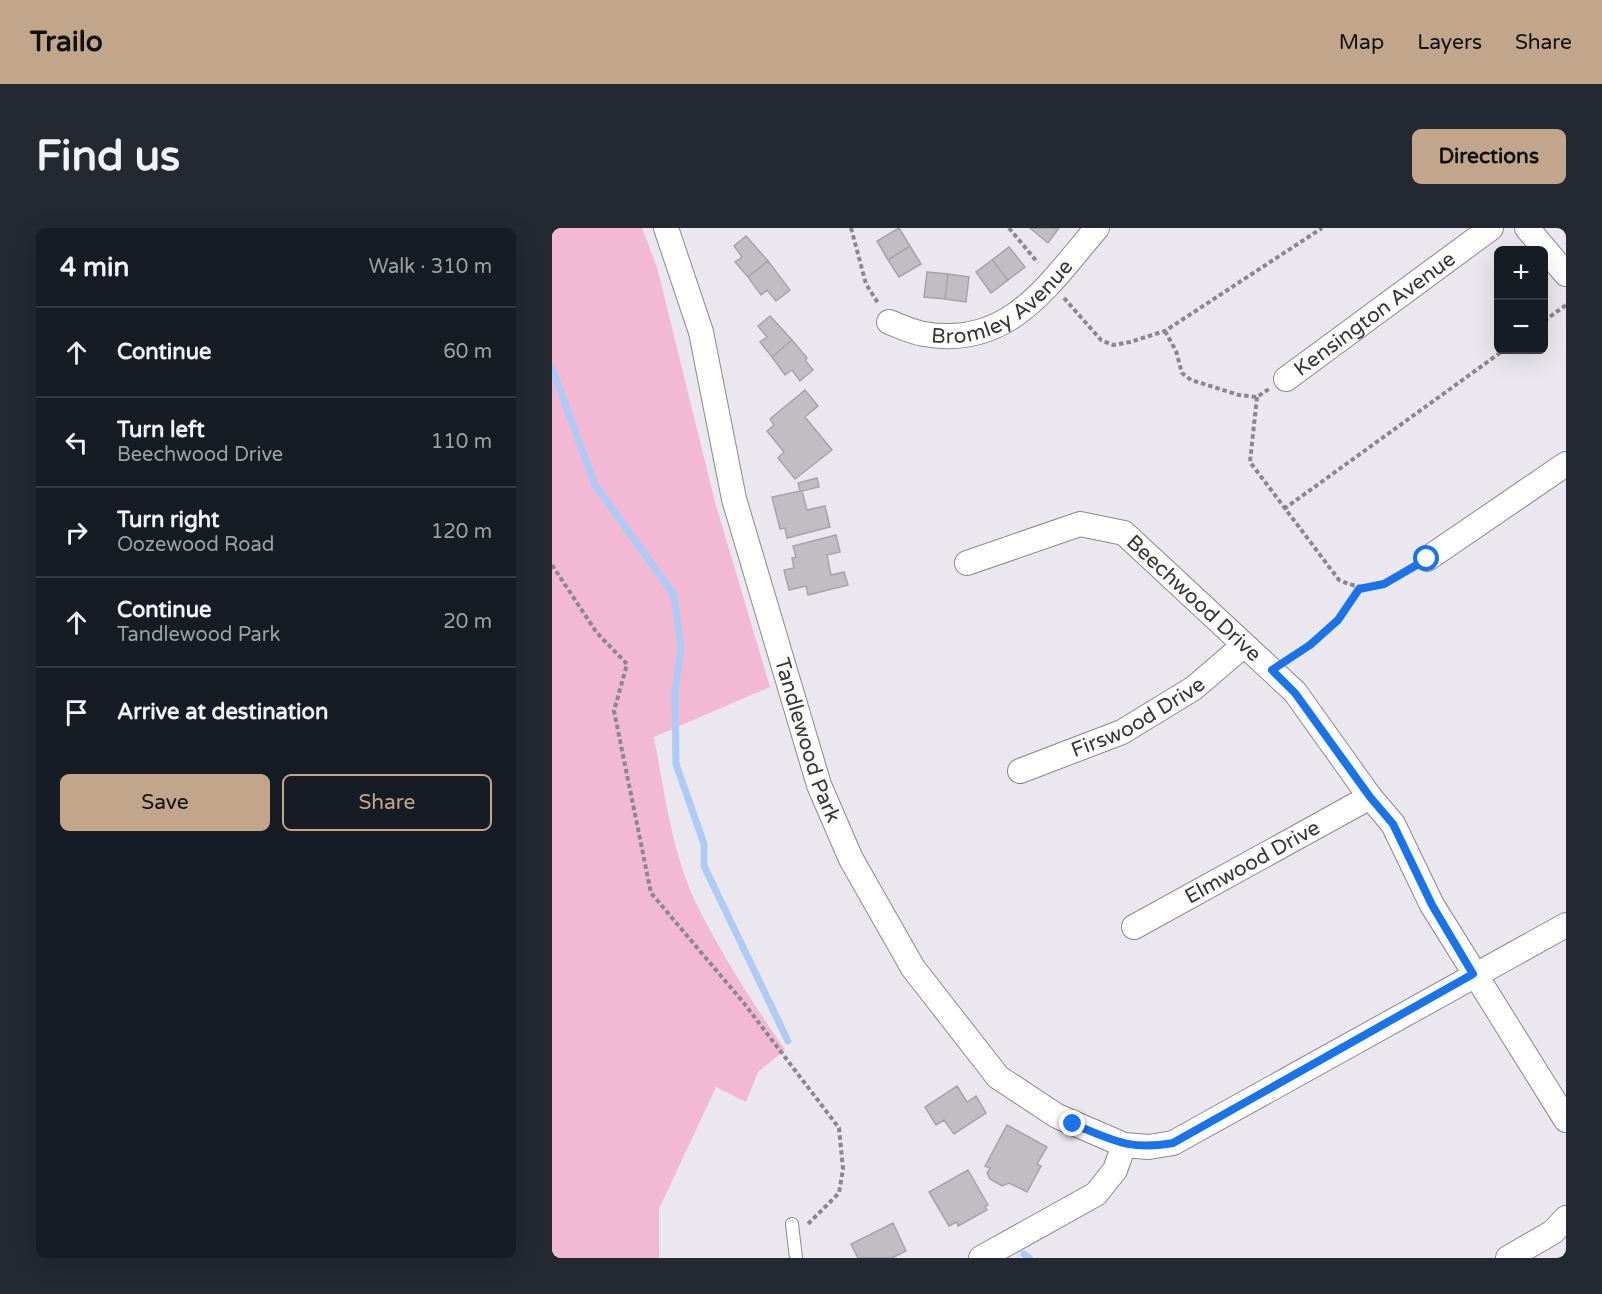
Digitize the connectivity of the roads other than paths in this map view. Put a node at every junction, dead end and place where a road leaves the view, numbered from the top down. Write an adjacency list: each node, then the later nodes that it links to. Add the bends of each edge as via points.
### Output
1 (666, 228): 18 (street, Tandlewood Park, via 701,332 738,510 819,785 850,859 913,968 998,1077 1057,1116)
2 (1097, 228): 6 (street, Bromley Avenue, via 1010,320 970,335 924,334)
3 (1491, 228): 7 (street, Kensington Avenue)
4 (1527, 228): 5 (street)
5 (1566, 274)
6 (889, 322)
7 (1286, 379)
8 (1566, 464): 9 (street)
9 (1427, 559)
10 (967, 563): 11 (street, Beechwood Drive, via 1080,524 1124,533)
11 (1244, 645): 12 (street, Firswood Drive, via 1194,688 1122,732); 13 (street, Beechwood Drive, via 1295,693)
12 (1020, 771)
13 (1370, 797): 15 (street, Elmwood Drive); 16 (street, Beechwood Drive, via 1393,824 1432,905)
14 (1566, 925): 16 (street, Tandlewood Park)
15 (1134, 927)
16 (1473, 974): 17 (street, Beechwood Drive); 18 (street, Tandlewood Park, via 1173,1143 1149,1148)
17 (1566, 1120)
18 (1124, 1145): 22 (street, via 1115,1170 1096,1194)
19 (1566, 1218): 23 (street, via 1553,1232)
20 (793, 1230): 21 (lane)
21 (796, 1258)
22 (981, 1258)
23 (1508, 1258)

